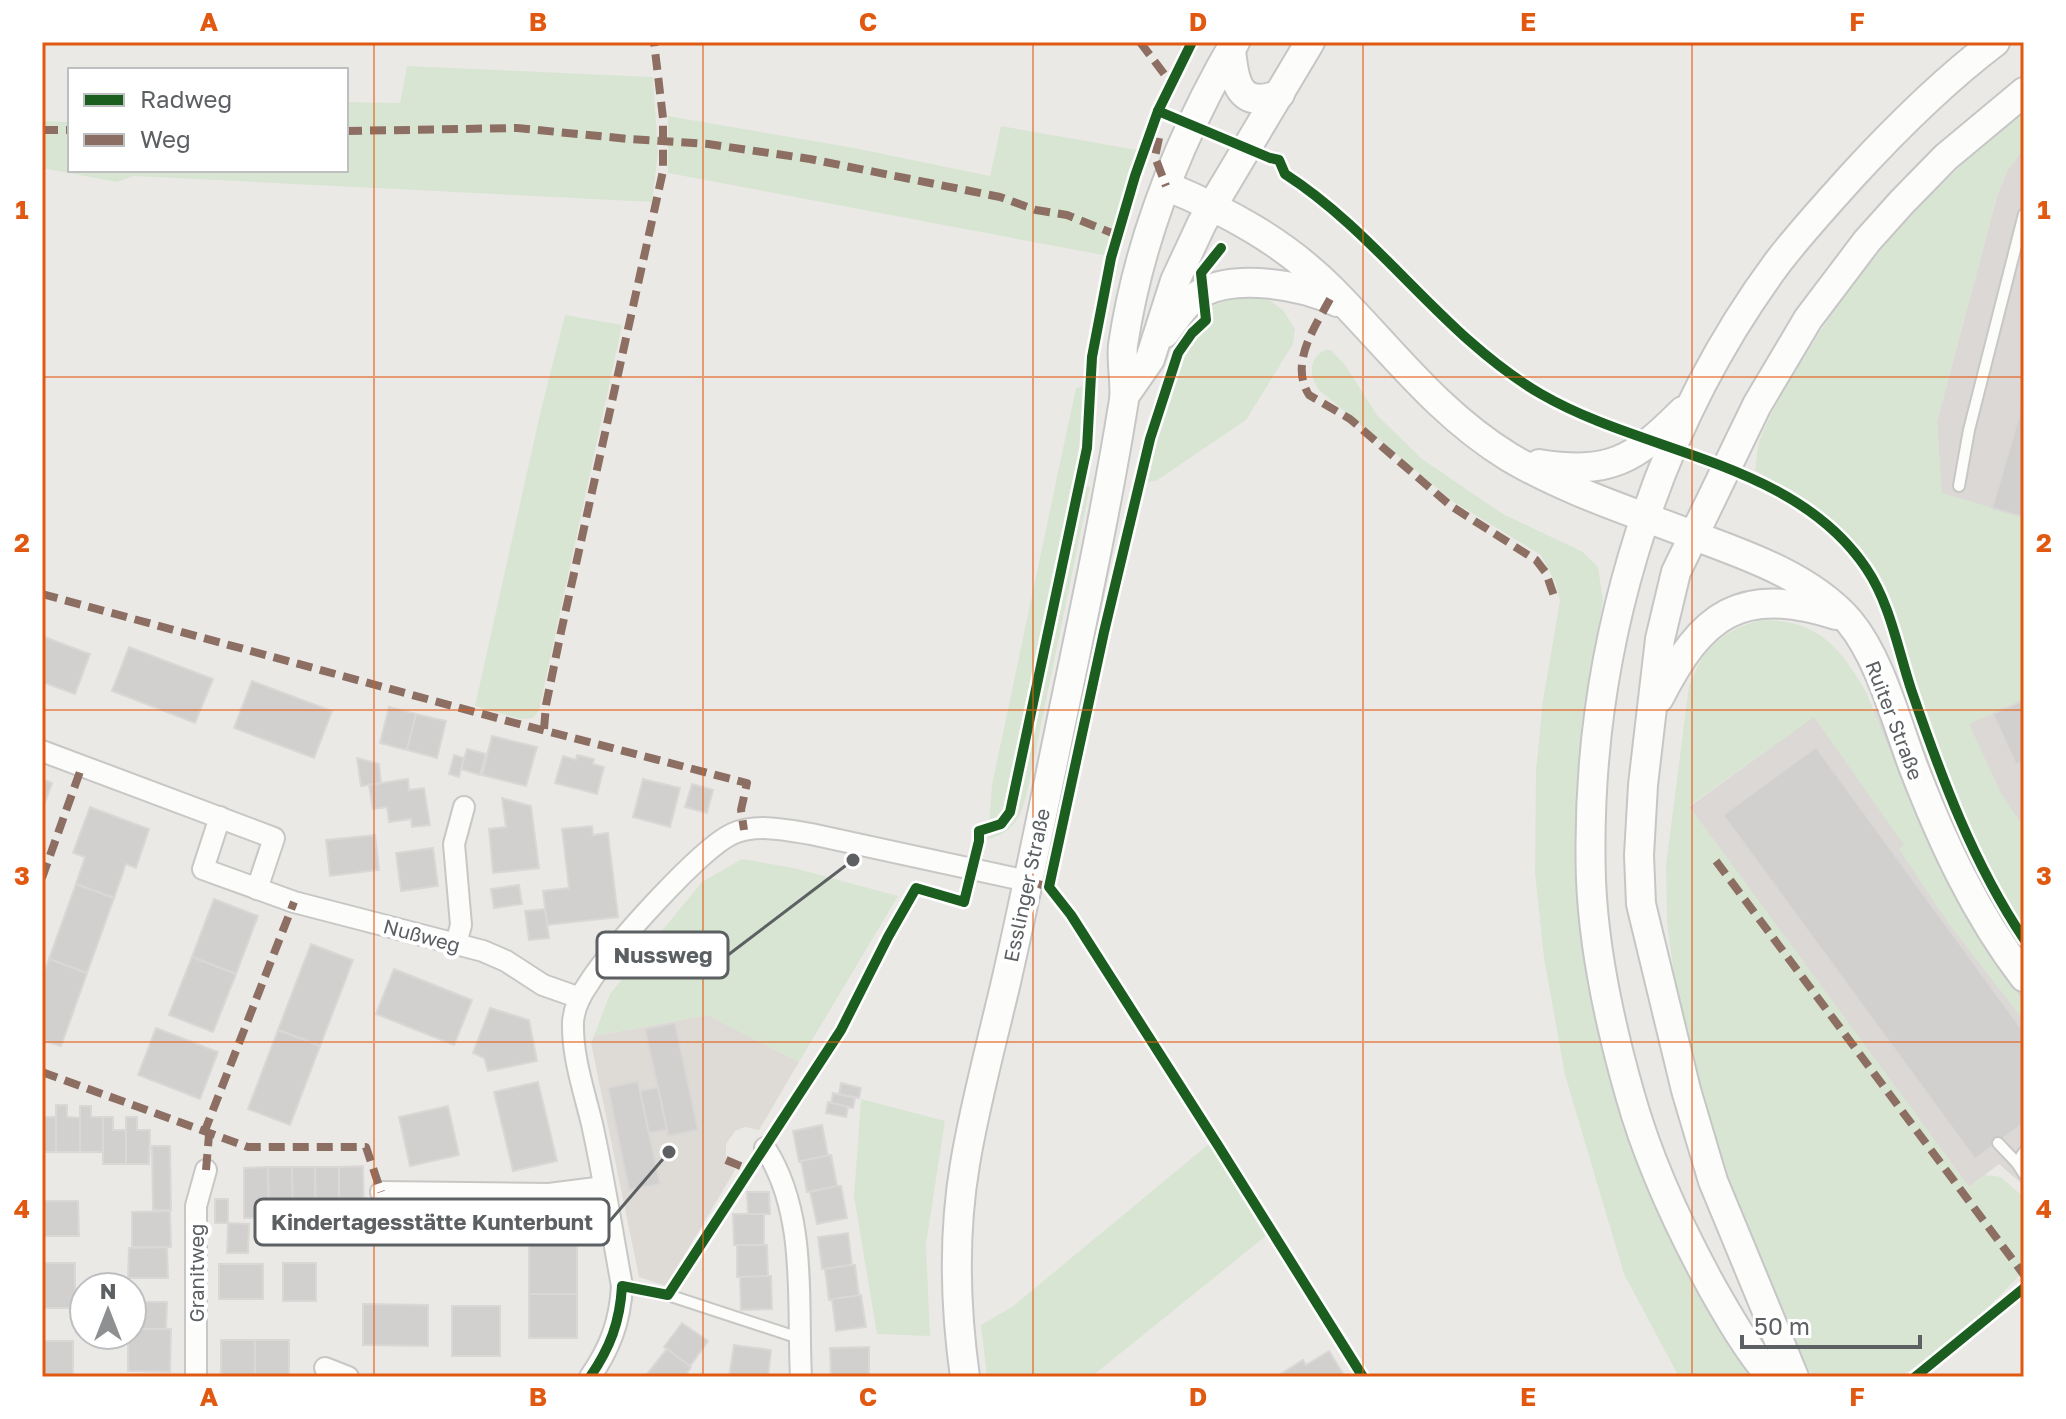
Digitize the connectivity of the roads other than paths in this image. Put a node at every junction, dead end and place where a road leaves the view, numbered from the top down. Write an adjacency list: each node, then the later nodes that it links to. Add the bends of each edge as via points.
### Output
1 (1310, 42): 5 (main road, Esslinger Straße)
2 (1995, 42): 11 (main road, via 1923,102 1800,235 1749,306)
3 (1233, 46): 5 (main road, via 1246,97); 6 (main road, Esslinger Straße)
4 (2024, 92): 16 (main road, via 1934,169 1833,284 1757,405)
5 (1280, 94): 7 (main road, Esslinger Straße)
6 (1166, 186): 7 (main road, Ruiter Straße); 12 (main road, Esslinger Straße, via 1135,283 1123,347)
7 (1212, 205): 9 (main road, Ruiter Straße, via 1296,258); 10 (main road, Esslinger Straße, via 1175,281)
8 (2024, 214): 14 (lane)
9 (1349, 308): 10 (main road, via 1295,288 1226,285 1193,300); 13 (main road, Ruiter Straße, via 1439,404)
10 (1157, 344): 12 (main road, Esslinger Straße)
11 (1698, 394): 13 (main road, via 1651,442 1615,462 1571,469); 15 (main road)
12 (1125, 395): 22 (main road, Esslinger Straße)
13 (1511, 458): 15 (main road, Ruiter Straße)
14 (1959, 486)
15 (1646, 517): 16 (main road, Ruiter Straße); 43 (main road, via 1618,612 1597,735 1591,869 1599,962 1621,1064 1657,1174 1721,1302)
16 (1694, 535): 17 (main road, Ruiter Straße, via 1781,572); 18 (main road, via 1670,589)
17 (1848, 620): 18 (main road, via 1777,603 1725,614 1704,629 1683,657); 25 (main road, Ruiter Straße, via 1872,659 1962,879)
18 (1650, 722): 44 (main road, via 1639,855 1646,929 1713,1181)
19 (42, 751): 21 (street)
20 (464, 807): 24 (street, via 454,844 461,925)
21 (220, 817): 23 (street, via 274,838); 23 (street, Nußweg, via 203,869)
22 (1027, 881): 26 (street, via 795,831 739,831 713,847 656,904); 42 (main road, Esslinger Straße, via 961,1190 957,1291)
23 (257, 889): 24 (street, Nußweg)
24 (456, 944): 26 (street, Nußweg, via 506,961 543,985)
25 (2024, 977)
26 (580, 998): 33 (street, via 573,1035)
27 (1998, 1143): 30 (lane)
28 (765, 1148): 36 (street, via 788,1201)
29 (2024, 1152): 30 (lane)
30 (2017, 1163): 32 (lane)
31 (206, 1170): 38 (street, Granitweg, via 196,1206)
32 (2024, 1174)
33 (604, 1187): 34 (street, via 549,1194); 35 (street)
34 (381, 1192)
35 (622, 1286): 36 (lane, via 668,1295); 40 (street, via 613,1338)
36 (799, 1338): 41 (street)
37 (325, 1368): 39 (street)
38 (196, 1377)
39 (348, 1377)
40 (590, 1377)
41 (801, 1377)
42 (965, 1377)
43 (1771, 1377)
44 (1794, 1377)

